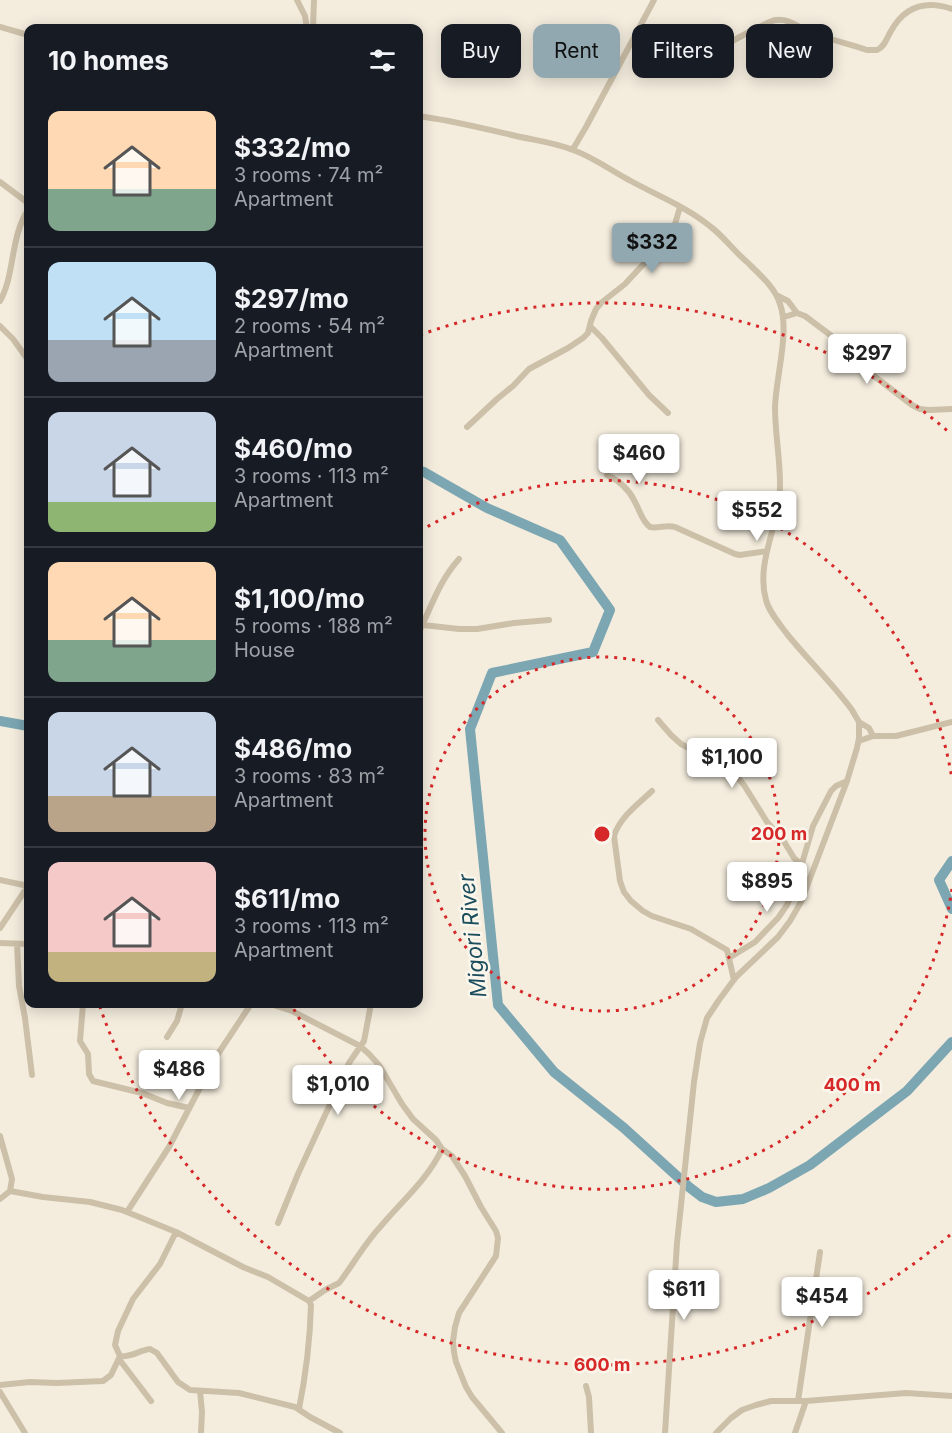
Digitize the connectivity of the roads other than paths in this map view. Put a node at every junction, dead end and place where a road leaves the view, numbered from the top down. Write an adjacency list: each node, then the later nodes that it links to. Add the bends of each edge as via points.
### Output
1 (297, 0): 5 (street)
2 (314, 0): 6 (street)
3 (654, 0): 9 (street)
4 (952, 9): 9 (street, via 938,4 915,7 904,14 883,45 874,50 780,20 693,55 654,42)
5 (306, 24)
6 (313, 24)
7 (0, 27): 8 (street)
8 (24, 34)
9 (631, 45): 11 (street)
10 (423, 117): 11 (street)
11 (573, 149): 14 (street)
12 (0, 182): 13 (street)
13 (24, 199)
14 (680, 207): 16 (street, via 711,227); 21 (street, via 664,242 625,284 601,303)
15 (24, 217): 17 (street)
16 (777, 296): 18 (street); 19 (street)
17 (0, 301)
18 (797, 313): 19 (street); 23 (street, via 857,355 874,376 912,405 929,410)
19 (784, 317): 27 (street, via 775,407 780,485)
20 (0, 326): 22 (street)
21 (590, 327): 24 (street); 25 (street, via 578,343 529,369)
22 (24, 354)
23 (952, 409)
24 (668, 414)
25 (467, 427)
26 (607, 476): 27 (street, via 627,489 650,527 675,527 735,554)
27 (767, 551): 32 (street, via 763,579 766,602)
28 (459, 559): 30 (street, via 440,586)
29 (549, 620): 30 (street, via 477,629)
30 (423, 625)
31 (658, 720): 38 (street, via 681,744 724,767 743,783 767,822)
32 (859, 722): 34 (street); 35 (street)
33 (952, 722): 34 (street, via 896,736)
34 (873, 736): 35 (street)
35 (859, 741): 36 (street)
36 (847, 781): 38 (street, via 828,796 813,825); 47 (street, via 801,902 778,937)
37 (652, 791): 46 (street, via 629,813 614,836 624,892 643,911 691,929 727,950)
38 (801, 864): 46 (street, via 790,900 778,918 755,942)
39 (0, 880): 40 (street)
40 (24, 885)
41 (24, 892): 42 (street)
42 (0, 928)
43 (0, 943): 44 (street)
44 (17, 944): 45 (street); 55 (street)
45 (24, 944)
46 (729, 958): 47 (street)
47 (734, 980): 81 (street, via 707,1018 700,1042 680,1207)
48 (83, 1008): 56 (street, via 80,1041 88,1054 93,1081)
49 (181, 1008): 53 (street)
50 (248, 1008): 56 (street)
51 (283, 1008): 54 (street)
52 (370, 1008): 54 (street)
53 (167, 1037)
54 (360, 1046): 58 (street, via 379,1065 412,1119); 62 (street)
55 (32, 1075)
56 (189, 1108): 61 (street)
57 (0, 1136): 59 (street, via 12,1179)
58 (442, 1149): 65 (street, via 339,1283); 79 (street, via 452,1156 465,1176 498,1238 490,1266 459,1313 453,1341 466,1387)
59 (10, 1191): 60 (street); 61 (street)
60 (0, 1199)
61 (127, 1212): 63 (street)
62 (278, 1223)
63 (176, 1232): 65 (street); 66 (street, via 118,1331 115,1345)
64 (820, 1252): 73 (street)
65 (309, 1301): 75 (street, via 307,1366)
66 (120, 1357): 67 (street, via 111,1376 103,1381); 69 (street, via 150,1349 178,1382); 72 (street)
67 (0, 1385)
68 (586, 1386): 80 (street)
69 (200, 1391): 75 (street, via 239,1393); 77 (street)
70 (0, 1392): 76 (street)
71 (952, 1396): 74 (street, via 906,1393)
72 (151, 1401)
73 (798, 1401): 74 (street); 82 (street, via 756,1405 737,1413)
74 (806, 1401): 83 (street)
75 (299, 1409): 78 (street)
76 (25, 1433)
77 (201, 1433)
78 (340, 1433)
79 (502, 1433)
80 (591, 1433)
81 (665, 1433)
82 (716, 1433)
83 (795, 1433)

